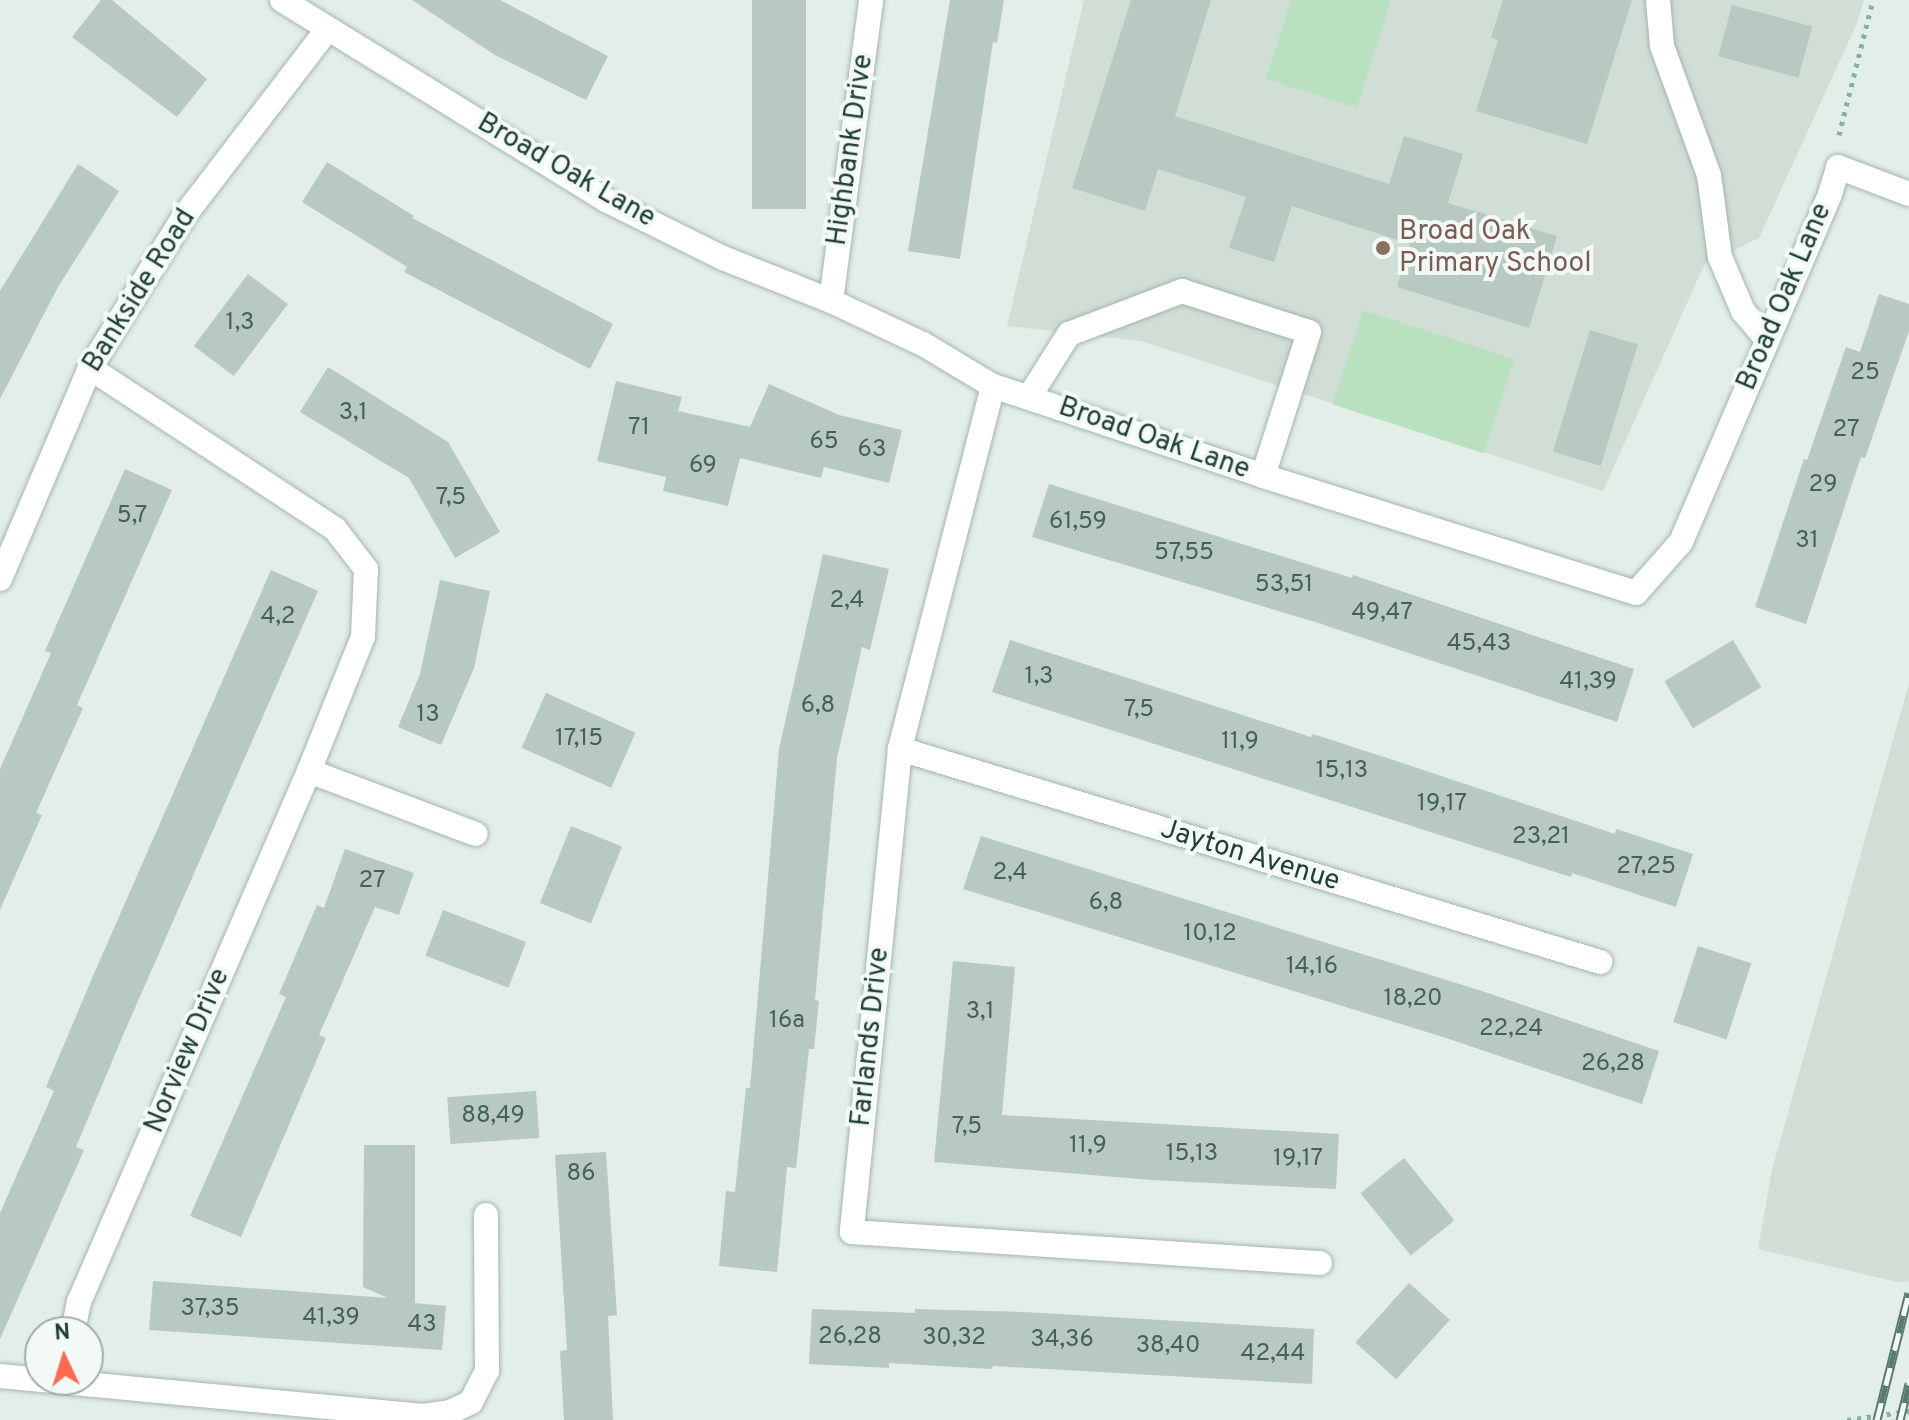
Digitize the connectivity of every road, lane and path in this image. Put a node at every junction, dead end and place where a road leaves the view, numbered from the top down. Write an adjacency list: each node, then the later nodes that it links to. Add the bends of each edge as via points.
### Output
1 (282, 0): 5 (street, Broad Oak Lane)
2 (871, 0): 8 (street, Highbank Drive)
3 (1658, 0): 9 (street, via 1662,46 1709,175 1720,257 1743,311)
4 (1873, 0): 6 (path, Broad Oak Lane, via 1839,126)
5 (327, 30): 8 (street, Broad Oak Lane, via 608,201 723,258); 10 (street, Bankside Road, via 185,215)
6 (1838, 167): 7 (street, Broad Oak Lane); 9 (street, Broad Oak Lane)
7 (1909, 194)
8 (831, 301): 11 (street, Broad Oak Lane, via 923,344)
9 (1766, 338): 13 (street, Broad Oak Lane, via 1681,542 1636,593)
10 (90, 368): 14 (street, Bankside Road); 16 (street, Norview Drive, via 335,529 366,569 363,637)
11 (993, 386): 12 (street, Broad Oak Lane); 15 (street, Farlands Drive)
12 (1029, 397): 13 (street, Broad Oak Lane); 13 (street, via 1069,334 1182,291 1309,332)
13 (1263, 476)
14 (0, 579)
15 (900, 749): 18 (street, Jayton Avenue); 20 (street, Farlands Drive, via 852,1232)
16 (309, 771): 17 (street); 21 (street, Norview Drive)
17 (476, 834)
18 (1600, 962)
19 (486, 1215): 24 (street, via 487,1371 471,1402 450,1412 423,1416)
20 (1320, 1263)
21 (76, 1316)
22 (0, 1376): 23 (street)
23 (24, 1378)
24 (104, 1386)
25 (1909, 1411): 26 (path)
26 (1847, 1420)

